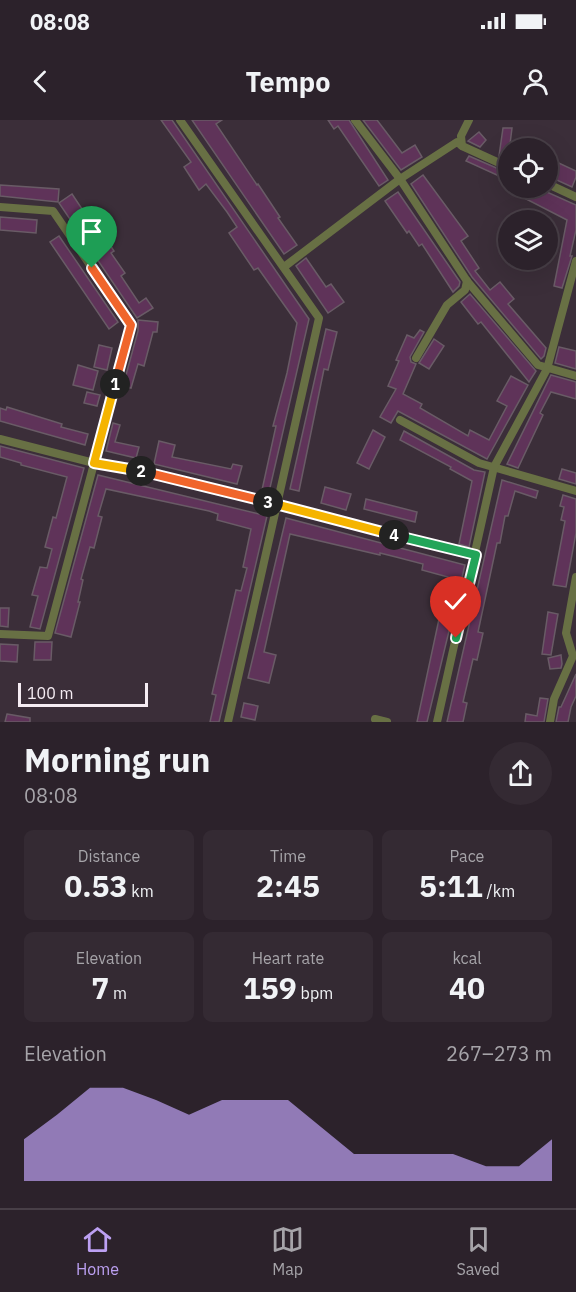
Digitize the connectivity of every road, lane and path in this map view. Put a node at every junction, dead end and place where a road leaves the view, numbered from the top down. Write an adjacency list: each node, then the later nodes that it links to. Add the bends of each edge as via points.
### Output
1 (180, 120): 11 (street)
2 (355, 120): 6 (street)
3 (469, 120): 4 (street, via 461,136)
4 (462, 146): 5 (street); 6 (street, via 457,142)
5 (498, 162)
6 (400, 179): 11 (street); 13 (street)
7 (558, 189): 8 (street)
8 (576, 197)
9 (0, 207): 19 (street, via 53,211 131,325)
10 (576, 261): 12 (street)
11 (284, 267): 22 (street, via 319,318)
12 (575, 273): 15 (street)
13 (467, 281): 14 (street, via 465,290 447,306); 15 (street, via 538,365)
14 (416, 358)
15 (547, 369): 16 (street); 20 (street)
16 (576, 376)
17 (400, 420): 20 (street, via 478,463)
18 (0, 439): 19 (street)
19 (94, 463): 22 (street); 25 (street, via 48,636)
20 (494, 466): 21 (street); 23 (street)
21 (576, 491)
22 (278, 504): 23 (street); 27 (street)
23 (476, 555): 29 (street)
24 (576, 577): 30 (street, via 566,633 573,656 554,699)
25 (0, 634)
26 (375, 719): 28 (street)
27 (228, 722)
28 (387, 722)
29 (437, 722)
30 (550, 722)

